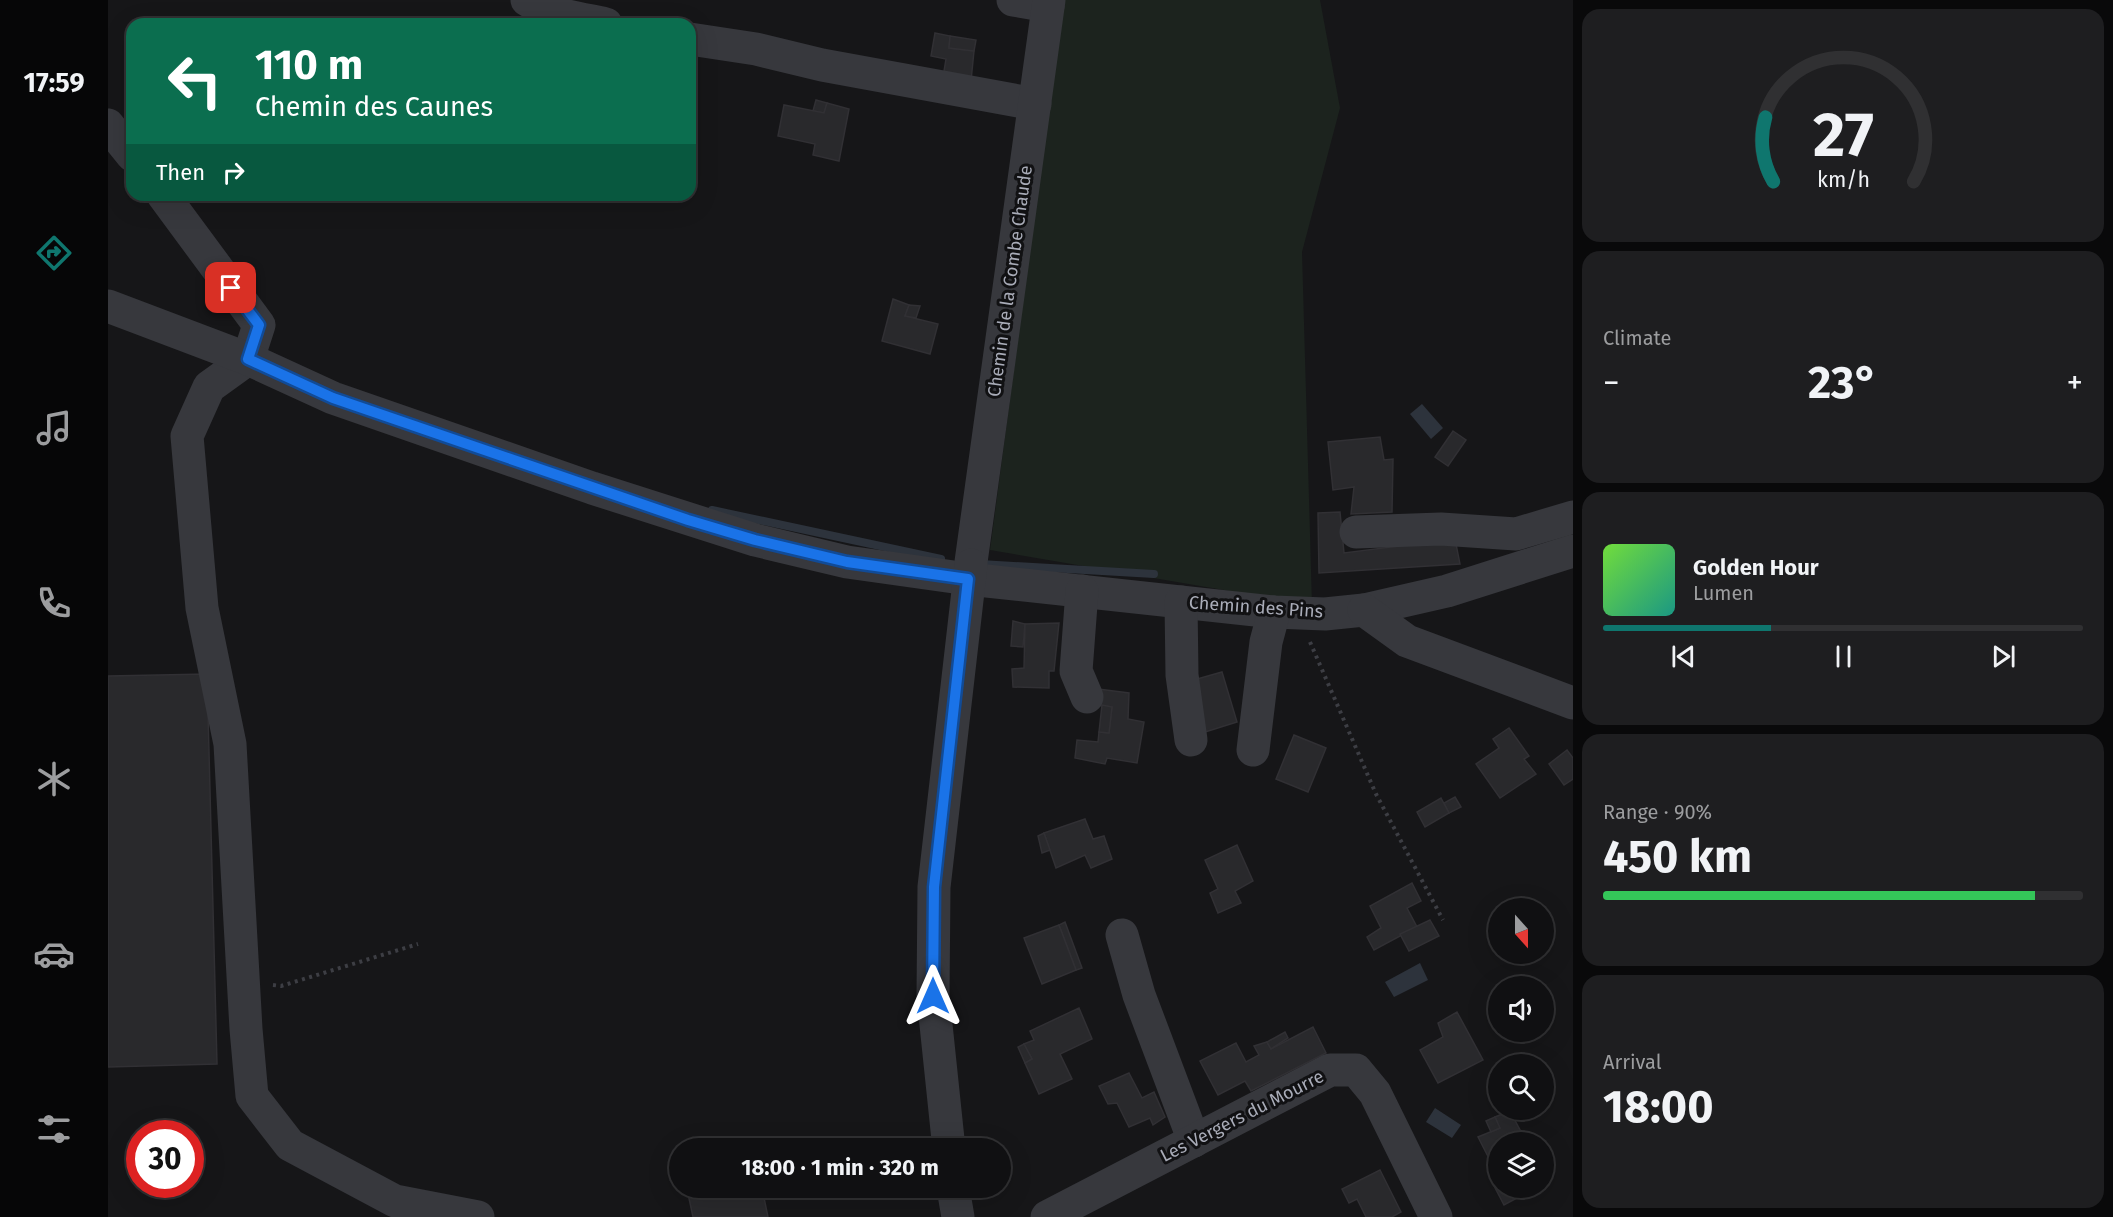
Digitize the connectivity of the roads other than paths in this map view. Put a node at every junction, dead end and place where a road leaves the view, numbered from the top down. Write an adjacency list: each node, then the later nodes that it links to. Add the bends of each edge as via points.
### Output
1 (527, 0): 4 (street)
2 (1012, 0): 3 (street)
3 (1048, 3): 6 (street, Chemin de la Combe Chaude)
4 (580, 18)
5 (696, 40): 6 (street)
6 (1035, 104): 15 (street, Chemin de la Combe Chaude)
7 (108, 125): 8 (street)
8 (126, 148)
9 (167, 201): 11 (street, via 259,325)
10 (108, 306): 11 (street, Chemin des Pins)
11 (248, 359): 15 (street, Chemin des Pins, via 333,398 755,540 847,562); 29 (street, via 209,387 188,436 202,608 230,744 252,1096 290,1145 395,1201)
12 (1573, 518): 13 (street, via 1516,534 1441,529)
13 (1356, 532)
14 (1573, 551): 18 (street, Chemin des Pins, via 1447,591)
15 (970, 569): 16 (street, Chemin des Pins); 25 (street, Chemin de la Combe Chaude, via 934,887 933,996)
16 (1082, 591): 17 (street, Chemin des Pins); 20 (street, via 1076,671)
17 (1181, 602): 19 (street, Chemin des Pins); 22 (street, via 1182,675)
18 (1364, 610): 19 (street, Chemin des Pins); 21 (street, via 1407,641)
19 (1287, 612): 23 (street, via 1266,642)
20 (1087, 697)
21 (1573, 703)
22 (1191, 740)
23 (1253, 750)
24 (1122, 935): 26 (street, via 1139,995)
25 (948, 1138)
26 (1194, 1141): 28 (street, Les Vergers du Mourre); 31 (street, Les Vergers du Mourre, via 1330,1070 1356,1070 1375,1093)
27 (955, 1198): 30 (street)
28 (1058, 1214)
29 (478, 1217)
30 (958, 1217)
31 (1436, 1217)

